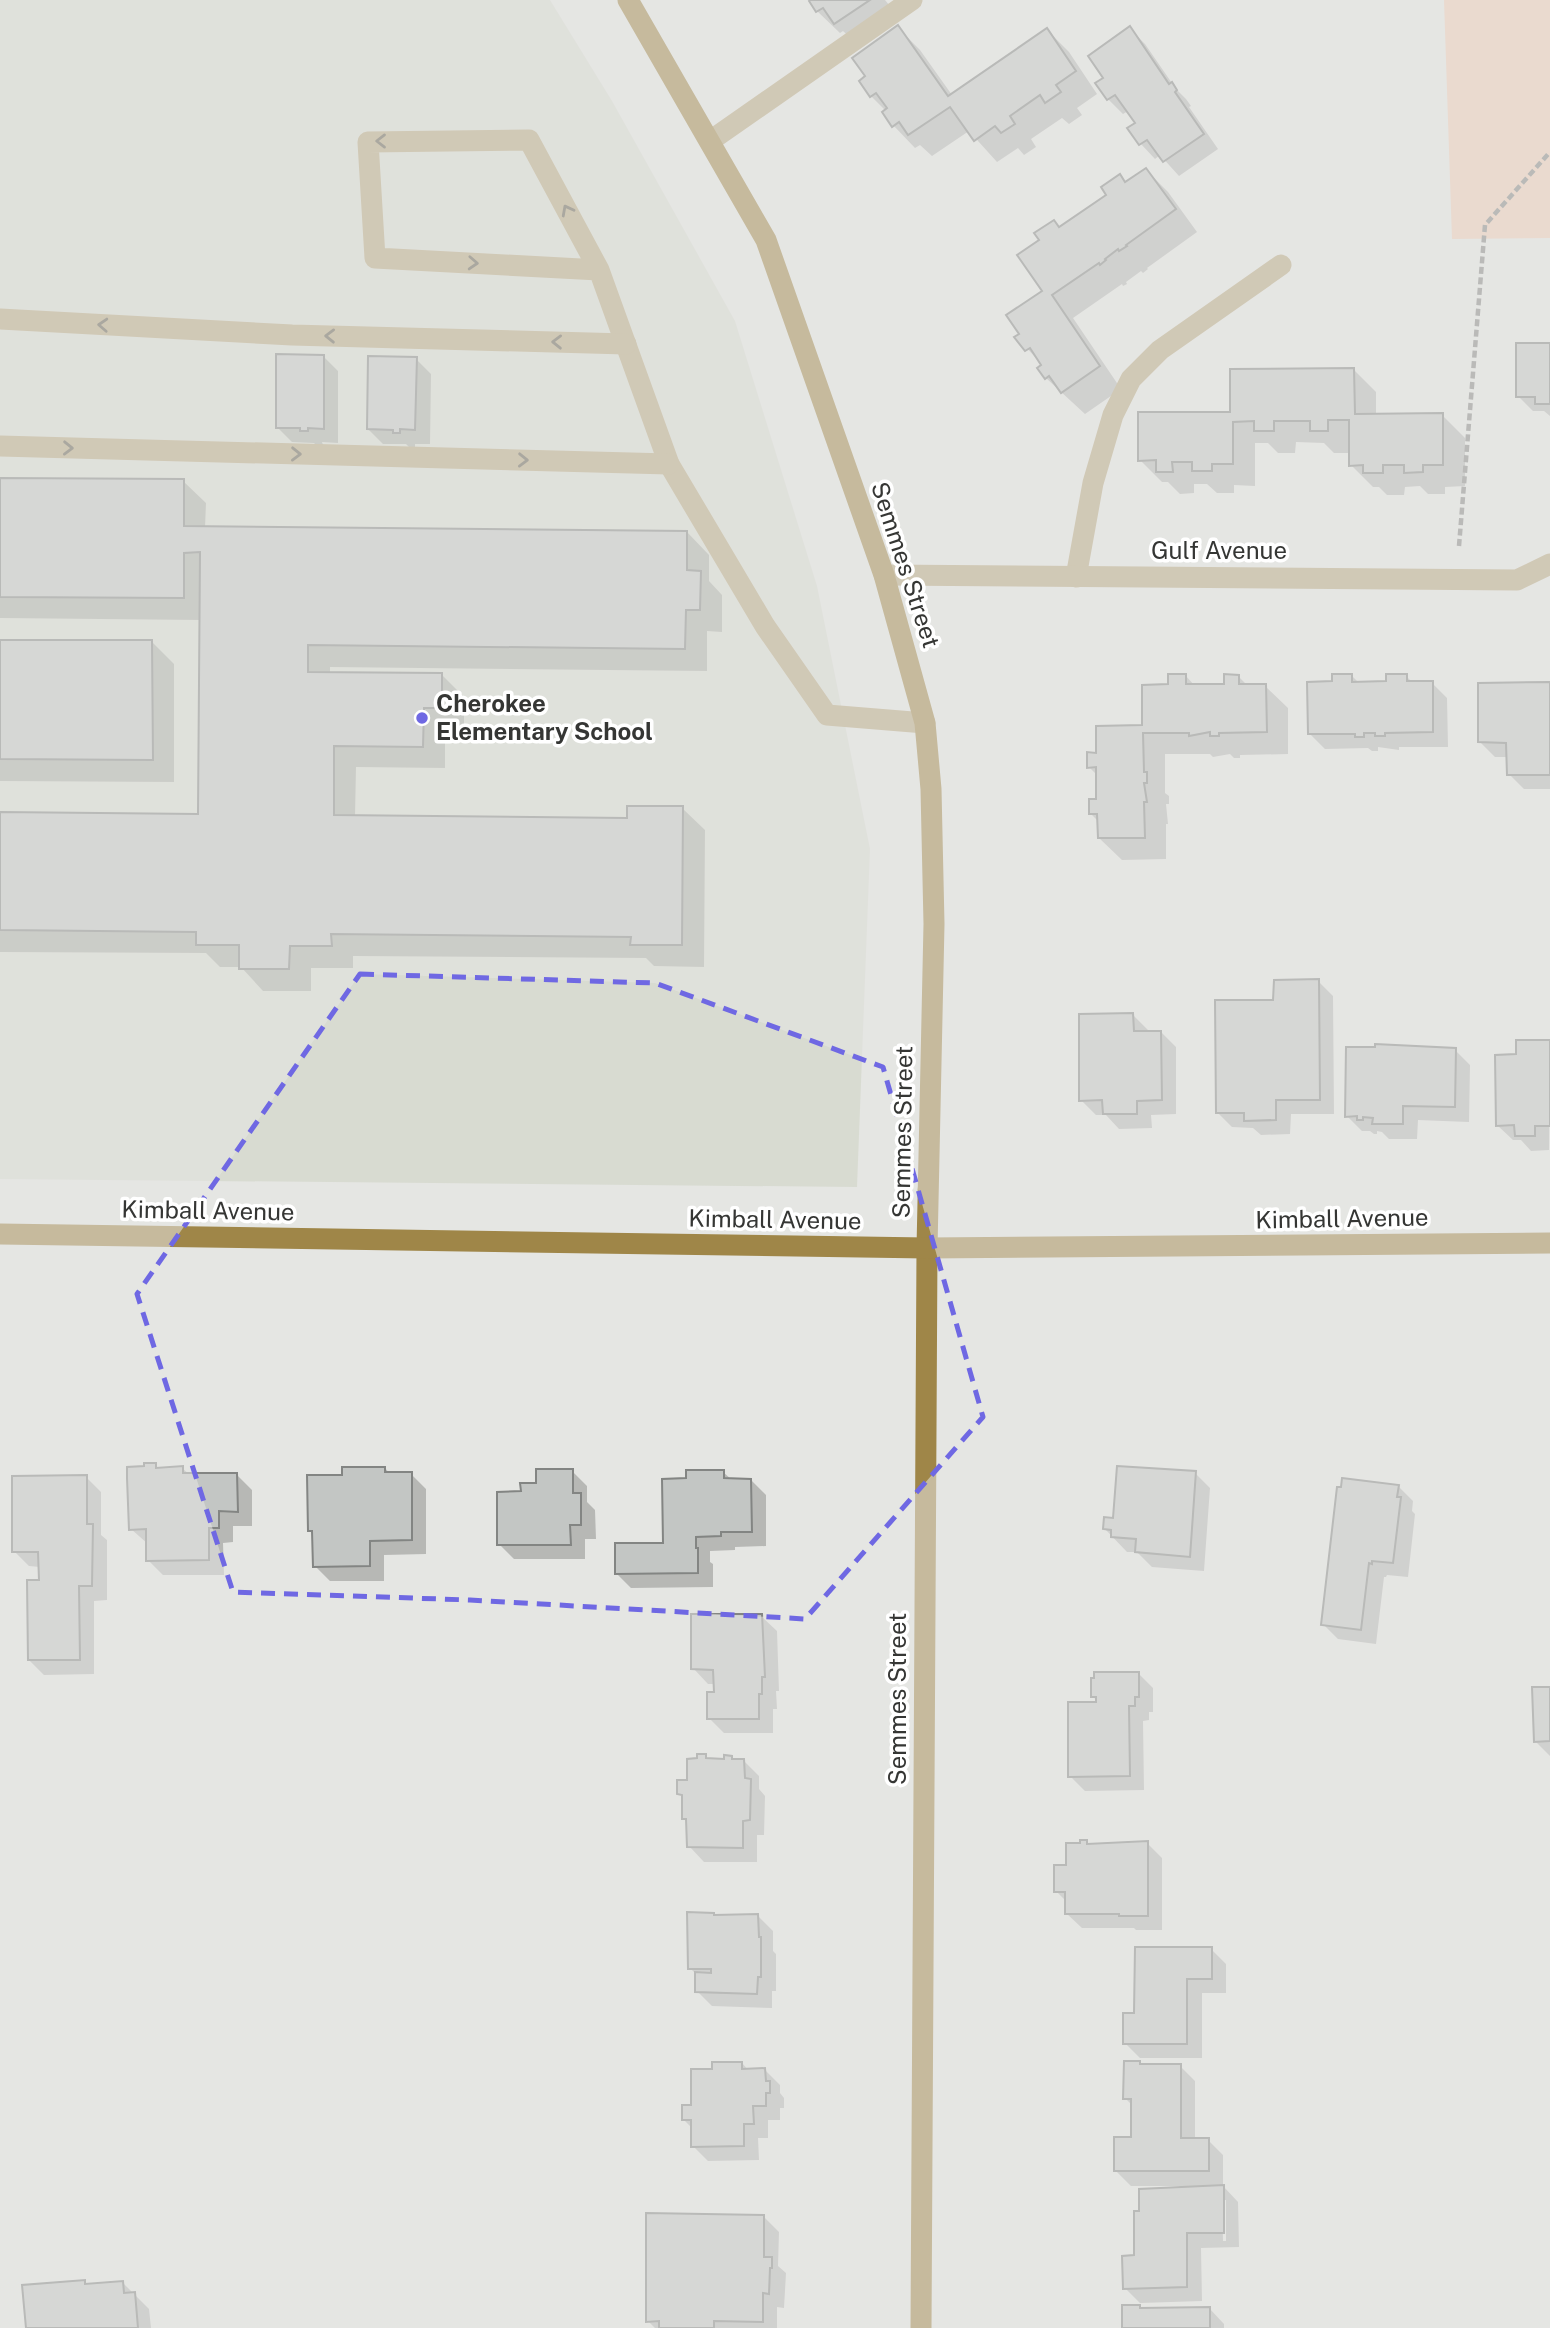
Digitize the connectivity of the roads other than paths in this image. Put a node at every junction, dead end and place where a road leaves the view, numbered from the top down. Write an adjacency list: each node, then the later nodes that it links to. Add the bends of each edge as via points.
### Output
1 (628, 0): 3 (main road, Semmes Street)
2 (912, 0): 3 (street)
3 (710, 141): 11 (main road, Semmes Street, via 766,240)
4 (1281, 265): 12 (street, via 1160,350 1131,379 1113,415 1093,483)
5 (599, 270): 5 (street, one-way to 5, via 529,140 368,142 375,258); 7 (street)
6 (0, 319): 7 (street, one-way to 6, via 292,335)
7 (626, 344): 9 (street)
8 (0, 446): 9 (street, one-way to 9)
9 (669, 464): 13 (street, via 765,626 827,715)
10 (1550, 564): 12 (street, Gulf Avenue, via 1517,580)
11 (884, 575): 12 (street, Gulf Avenue); 13 (main road, Semmes Street)
12 (1076, 577)
13 (925, 723): 16 (main road, Semmes Street, via 934,924)
14 (0, 1234): 16 (main road, Kimball Avenue)
15 (1550, 1243): 16 (main road, Kimball Avenue)
16 (927, 1248): 17 (main road, Semmes Street)
17 (921, 2328)

